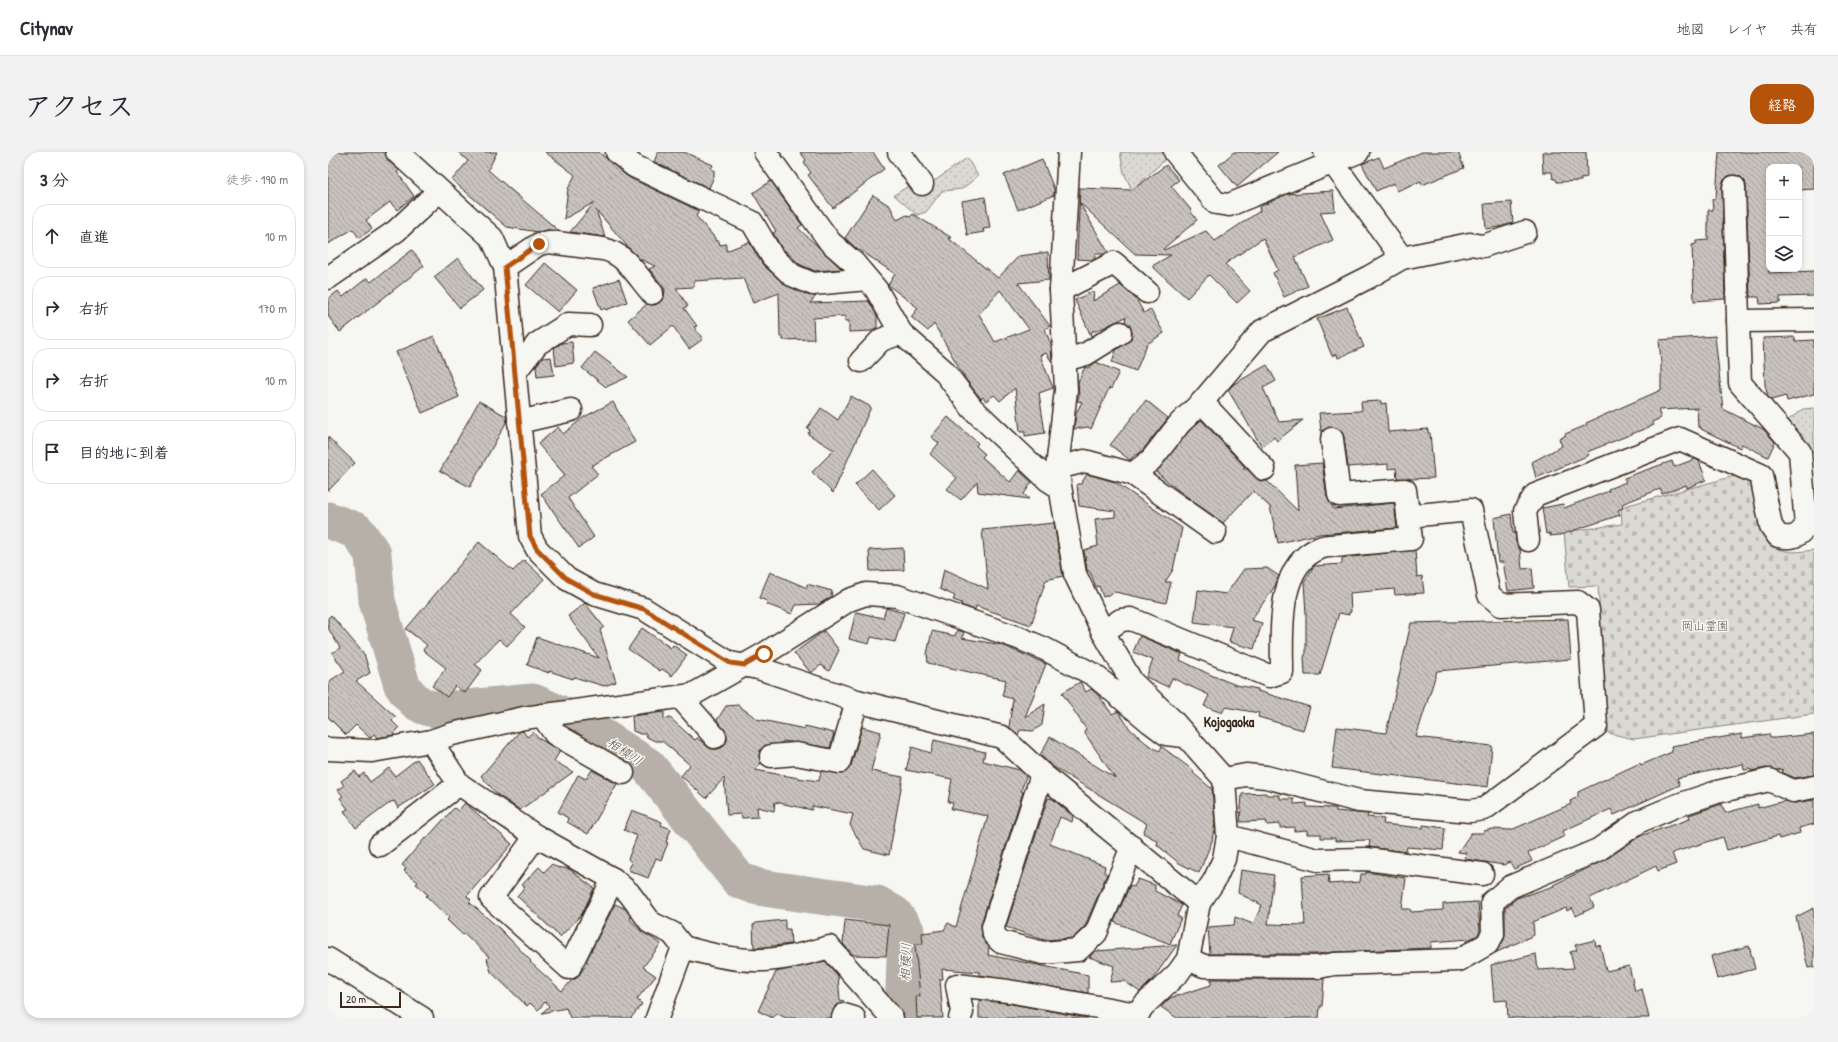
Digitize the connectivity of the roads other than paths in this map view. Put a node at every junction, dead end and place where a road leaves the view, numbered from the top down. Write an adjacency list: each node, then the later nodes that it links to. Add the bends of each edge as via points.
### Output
1 (397, 152): 11 (street)
2 (617, 152): 16 (street, via 634,166 752,222 772,256 792,275 813,284)
3 (765, 152): 16 (street, via 830,242 854,263)
4 (1069, 152): 17 (street)
5 (1176, 152): 7 (street, via 1216,203 1229,205)
6 (1358, 152): 7 (street)
7 (1329, 157): 13 (street)
8 (910, 159): 9 (street)
9 (922, 184)
10 (1734, 187): 21 (street)
11 (439, 191): 14 (street, via 492,238); 15 (street, via 396,231)
12 (1525, 232): 13 (street, via 1483,246 1470,244)
13 (1402, 258): 28 (street, via 1262,331)
14 (505, 267): 19 (street, via 539,244 549,242 603,248 622,257); 27 (street)
15 (328, 278)
16 (867, 279): 24 (street, via 876,289)
17 (1061, 290): 18 (street, via 1114,263); 25 (street)
18 (1147, 292)
19 (652, 293)
20 (1814, 320): 21 (street)
21 (1738, 321): 37 (street, via 1740,384 1800,452 1806,526 1800,535 1790,539 1778,536 1771,526 1761,475 1680,439 1535,496 1525,511)
22 (590, 325): 27 (street, via 568,324 537,344)
23 (1120, 333): 25 (street, via 1086,354)
24 (901, 334): 26 (street, via 881,340); 34 (street, via 943,370 978,413 1048,480)
25 (1065, 360): 34 (street, via 1066,390)
26 (861, 361)
27 (515, 372): 30 (street)
28 (1202, 402): 32 (street); 33 (street, via 1180,423 1151,460)
29 (571, 410): 30 (street)
30 (519, 422): 39 (street, via 530,536 537,549 567,579 594,594 644,609 730,663)
31 (1332, 440): 35 (street, via 1339,495 1405,490)
32 (1264, 469)
33 (1133, 474): 34 (street, via 1085,462); 36 (street)
34 (1058, 477): 38 (street, via 1075,574)
35 (1408, 516): 38 (street, via 1411,540 1321,548 1304,557 1293,572 1286,594 1282,620 1282,672 1269,676 1131,619 1121,620); 50 (street, via 1471,510 1489,595 1501,605 1578,602 1588,610 1596,726 1484,809 1470,811 1359,801 1266,777 1246,775)
36 (1215, 532)
37 (1528, 540)
38 (1103, 632): 43 (street, via 1132,682 1172,720)
39 (745, 665): 40 (street, via 692,695); 41 (street); 43 (street, via 849,600 866,594 897,596 1045,649 1094,675 1166,734)
40 (680, 697): 42 (street); 44 (street)
41 (857, 701): 47 (street, via 839,762 796,754); 49 (street, via 1002,737)
42 (545, 715): 45 (street, via 459,732); 48 (street, via 555,734)
43 (1185, 737): 50 (street)
44 (714, 738)
45 (431, 741): 46 (street, via 372,751); 51 (street)
46 (328, 749)
47 (771, 756)
48 (623, 773)
49 (1042, 774): 56 (street); 56 (street, via 993,927 994,935 1001,942 1043,953 1078,950 1096,933)
50 (1224, 779): 54 (street)
51 (459, 784): 53 (street); 55 (street)
52 (1814, 787): 62 (street, via 1793,791 1769,780 1717,792 1640,821 1598,850 1510,887 1492,902 1493,934 1487,944 1459,960 1334,964 1319,967 1204,966)
53 (536, 836): 58 (street); 58 (street, via 491,898 569,968)
54 (1228, 836): 57 (street, via 1318,860 1366,859); 59 (street, via 1224,859 1214,881)
55 (380, 845)
56 (1132, 847): 59 (street)
57 (1482, 874)
58 (613, 879): 60 (street, via 629,893 651,923 672,933)
59 (1199, 903): 62 (street)
60 (683, 947): 65 (street); 68 (street, via 719,958 772,961 799,957 829,947)
61 (328, 959): 64 (street)
62 (1188, 960): 63 (street)
63 (1136, 1016): 69 (street, via 956,985 962,1012)
64 (422, 1018)
65 (657, 1018)
66 (843, 1018): 67 (street, via 844,1015)
67 (854, 1018)
68 (892, 1018)
69 (960, 1018)

